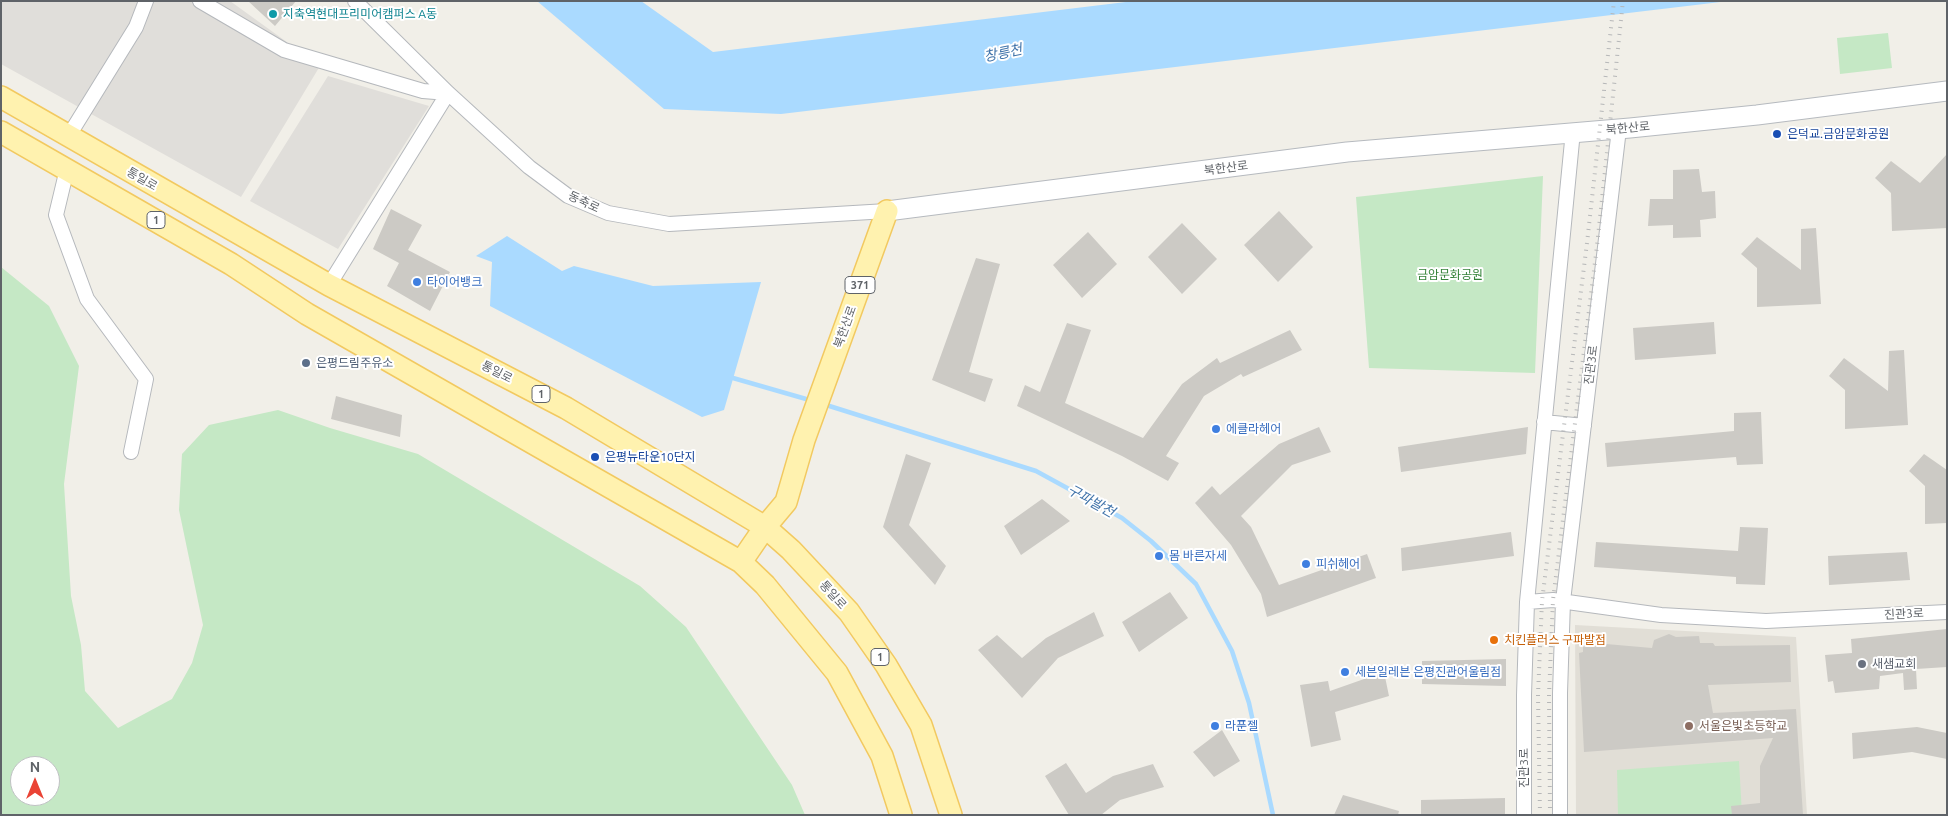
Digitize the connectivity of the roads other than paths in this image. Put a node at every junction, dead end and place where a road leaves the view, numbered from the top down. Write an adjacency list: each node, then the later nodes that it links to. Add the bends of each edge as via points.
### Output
1 (146, 1): 10 (street, via 136,27)
2 (200, 1): 5 (street, via 284,50 424,91)
3 (355, 1): 5 (street, 동축로)
4 (1947, 91): 7 (main road, 북한산로)
5 (448, 93): 12 (street, 동축로, via 529,167 568,196 608,213 669,224); 13 (street)
6 (1, 97): 10 (main road, 통일로 / 1)
7 (1619, 129): 8 (main road, 북한산로); 15 (street, 진관3로)
8 (1573, 131): 12 (main road, 북한산로, via 1347,152); 14 (street, 진관3로)
9 (1, 132): 11 (main road, 1)
10 (68, 137): 13 (main road, 통일로 / 1)
11 (67, 169): 16 (street, via 56,215 87,299 146,379); 18 (main road, 1, via 231,264 307,314)
12 (887, 211): 17 (main road, 북한산로 / 371, via 804,440 786,502)
13 (329, 285): 17 (main road, 통일로 / 1, via 566,408)
14 (1544, 422): 15 (street); 20 (street, 진관3로)
15 (1584, 426): 19 (street, 진관3로)
16 (131, 452)
17 (765, 527): 18 (main road, 북한산로 / 371); 23 (main road, 통일로 / 1, via 791,550 848,612 886,665 921,725)
18 (741, 562): 22 (main road, 1, via 765,585 837,673 882,756)
19 (1563, 601): 20 (street, 진관3로); 21 (street, 진관3로, via 1661,614 1766,621); 25 (street, 진관3로)
20 (1527, 602): 24 (street, 진관3로)
21 (1947, 612)
22 (902, 815)
23 (951, 815)
24 (1524, 815)
25 (1560, 815)

